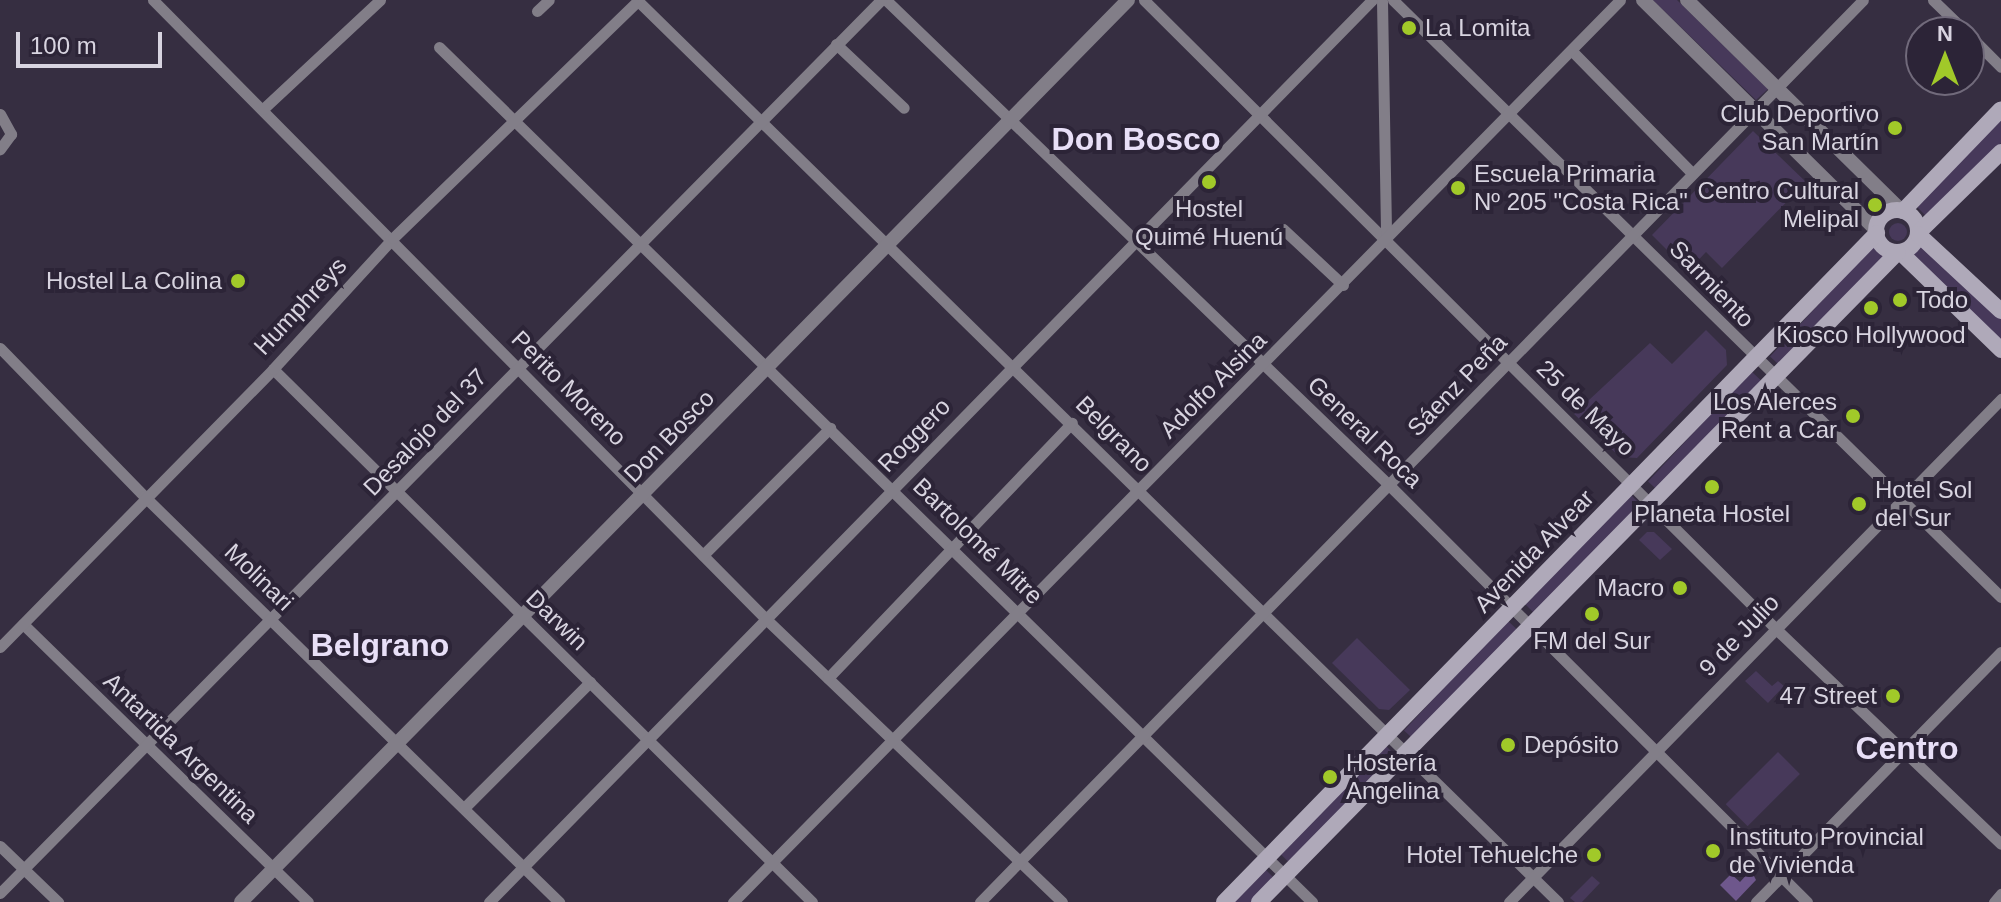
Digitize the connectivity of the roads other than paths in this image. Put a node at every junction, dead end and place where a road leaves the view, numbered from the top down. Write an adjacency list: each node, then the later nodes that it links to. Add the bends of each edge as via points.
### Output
1 (153, 0): 23 (street, Perito Moreno)
2 (380, 0): 23 (street)
3 (549, 0): 14 (street)
4 (638, 0): 29 (street, Belgrano); 31 (street, Humphreys)
5 (884, 0): 16 (street, Desalojo del 37); 30 (street, General Roca)
6 (1128, 0): 30 (street, Don Bosco)
7 (1144, 0): 27 (street, 25 de Mayo)
8 (1382, 0): 27 (street, Roggero); 28 (street, Sarmiento); 42 (street)
9 (1620, 0): 18 (street, Adolfo Alsina)
10 (1643, 0): 25 (street)
11 (1687, 0): 21 (street)
12 (1863, 0): 21 (street, Sáenz Peña)
13 (1933, 0): 15 (street)
14 (537, 11)
15 (1949, 16)
16 (836, 44): 22 (street); 29 (street, Desalojo del 37)
17 (439, 47): 31 (street, Bartolomé Mitre)
18 (1572, 51): 28 (street, Adolfo Alsina); 34 (street)
19 (1985, 51): 20 (street)
20 (2001, 67)
21 (1779, 87): 25 (street, Sáenz Peña); 35 (street)
22 (904, 108)
23 (263, 109): 40 (street, Perito Moreno)
24 (2001, 109): 35 (main road)
25 (1754, 112): 34 (street, Sáenz Peña); 37 (street)
26 (0, 114): 32 (street, via 11,134)
27 (1260, 116): 41 (street, Roggero); 42 (street, 25 de Mayo)
28 (1508, 117): 39 (street, Sarmiento); 42 (street, Adolfo Alsina)
29 (761, 119): 43 (street, Desalojo del 37); 44 (street, Belgrano)
30 (1011, 119): 41 (street, General Roca); 44 (street, Don Bosco)
31 (514, 120): 40 (street, Humphreys); 43 (street, Bartolomé Mitre)
32 (0, 149)
33 (2001, 152): 38 (main road)
34 (1692, 173): 39 (street, Sáenz Peña)
35 (1902, 211): 37 (main road, via 1883,216); 38 (main road, via 1913,217)
36 (1283, 229): 46 (street)
37 (1877, 232): 45 (main road, via 1885,248); 50 (main road, Avenida Alvear)
38 (1918, 234): 45 (main road, via 1910,248); 47 (main road)
39 (1634, 236): 50 (street, Sarmiento); 51 (street, Sáenz Peña)
40 (393, 238): 55 (street, Perito Moreno); 56 (street, Humphreys)
41 (1136, 241): 52 (street, Roggero); 53 (street, General Roca)
42 (1386, 241): 46 (street, Adolfo Alsina); 51 (street, 25 de Mayo)
43 (639, 245): 54 (street, Bartolomé Mitre); 55 (street, Desalojo del 37)
44 (890, 245): 52 (street, Belgrano); 54 (street, Don Bosco)
45 (1899, 252): 49 (main road); 57 (main road, Avenida Alvear)
46 (1343, 285): 53 (street, Adolfo Alsina)
47 (2001, 311)
48 (0, 348): 67 (street, Molinari)
49 (2001, 350)
50 (1754, 358): 57 (street, Sarmiento); 61 (main road, Avenida Alvear)
51 (1509, 363): 61 (street, 25 de Mayo); 62 (street, Sáenz Peña)
52 (1013, 365): 59 (street, Belgrano); 63 (street, Roggero)
53 (1264, 366): 62 (street, General Roca); 64 (street, Adolfo Alsina)
54 (766, 367): 60 (street, Bartolomé Mitre); 66 (street, Don Bosco)
55 (518, 368): 65 (street, Desalojo del 37); 66 (street, Perito Moreno)
56 (273, 369): 65 (street, Darwin); 67 (street, Humphreys)
57 (1774, 376): 68 (street, Sarmiento); 69 (main road, Avenida Alvear)
58 (2001, 399): 68 (street, 9 de Julio)
59 (1072, 423): 64 (street, Belgrano); 70 (street)
60 (830, 428): 63 (street, Bartolomé Mitre); 71 (street)
61 (1633, 485): 69 (street, 25 de Mayo); 73 (main road, Avenida Alvear)
62 (1390, 486): 73 (street, General Roca); 75 (street, Sáenz Peña)
63 (893, 488): 70 (street, Bartolomé Mitre); 78 (street, Roggero)
64 (1139, 489): 74 (street, Adolfo Alsina); 75 (street, Belgrano)
65 (397, 492): 76 (street, Darwin); 77 (street, Desalojo del 37)
66 (644, 495): 71 (street, Perito Moreno); 76 (street, Don Bosco)
67 (144, 496): 77 (street, Molinari); 79 (street, Humphreys)
68 (1902, 501): 72 (street, Sarmiento); 81 (street, 9 de Julio)
69 (1652, 504): 80 (main road, Avenida Alvear); 81 (street, 25 de Mayo)
70 (954, 547): 74 (street, Bartolomé Mitre); 84 (street)
71 (703, 555): 78 (street, Perito Moreno)
72 (2001, 597)
73 (1511, 609): 80 (street, General Roca); 86 (main road, Avenida Alvear)
74 (1020, 613): 87 (street, Bartolomé Mitre); 89 (street, Adolfo Alsina)
75 (1265, 614): 86 (street, Belgrano); 87 (street, Sáenz Peña)
76 (520, 615): 85 (street, Darwin); 90 (street, Don Bosco)
77 (271, 619): 90 (street, Molinari); 91 (street, Desalojo del 37)
78 (767, 620): 84 (street, Perito Moreno); 88 (street, Roggero)
79 (23, 624): 82 (street, Humphreys); 91 (street, Antartida Argentina)
80 (1530, 627): 93 (street, General Roca); 94 (main road, Avenida Alvear)
81 (1776, 629): 92 (street, 25 de Mayo); 93 (street, 9 de Julio)
82 (0, 647)
83 (2001, 652): 92 (street)
84 (828, 678): 89 (street, Perito Moreno)
85 (590, 682): 88 (street, Darwin); 95 (street)
86 (1388, 734): 94 (street, Belgrano); 98 (main road, Avenida Alvear)
87 (1143, 736): 98 (street, Bartolomé Mitre); 99 (street, Sáenz Peña)
88 (649, 739): 100 (street, Darwin); 101 (street, Roggero)
89 (893, 739): 99 (street, Perito Moreno); 100 (street, Adolfo Alsina)
90 (398, 741): 95 (street, Molinari); 103 (street, Don Bosco)
91 (148, 745): 102 (street, Desalojo del 37); 103 (street, Antartida Argentina)
92 (1906, 750): 96 (street, 25 de Mayo); 106 (street)
93 (1656, 752): 105 (street, 9 de Julio); 106 (street, General Roca)
94 (1407, 753): 104 (main road, Avenida Alvear); 105 (street, Belgrano)
95 (465, 807): 101 (street, Molinari)
96 (2001, 844)
97 (0, 846): 102 (street)
98 (1268, 857): 104 (street, Bartolomé Mitre); 118 (main road, Avenida Alvear)
99 (1020, 861): 116 (street, Sáenz Peña); 117 (street, Perito Moreno)
100 (771, 862): 114 (street, Adolfo Alsina); 115 (street, Darwin)
101 (524, 867): 112 (street, Roggero); 113 (street, Molinari)
102 (24, 869): 107 (street, Desalojo del 37); 109 (street)
103 (273, 869): 110 (street, Don Bosco); 111 (street, Antartida Argentina)
104 (1285, 875): 119 (main road, Avenida Alvear); 120 (street, Bartolomé Mitre)
105 (1533, 877): 121 (street, 9 de Julio); 122 (street, Belgrano)
106 (1782, 877): 123 (street); 124 (street, General Roca)
107 (0, 893)
108 (2001, 894): 125 (street)
109 (58, 902)
110 (241, 902)
111 (308, 902)
112 (489, 902)
113 (559, 902)
114 (733, 902)
115 (812, 902)
116 (980, 902)
117 (1062, 902)
118 (1224, 902)
119 (1259, 902)
120 (1312, 902)
121 (1509, 902)
122 (1558, 902)
123 (1756, 902)
124 (1807, 902)
125 (1994, 902)

